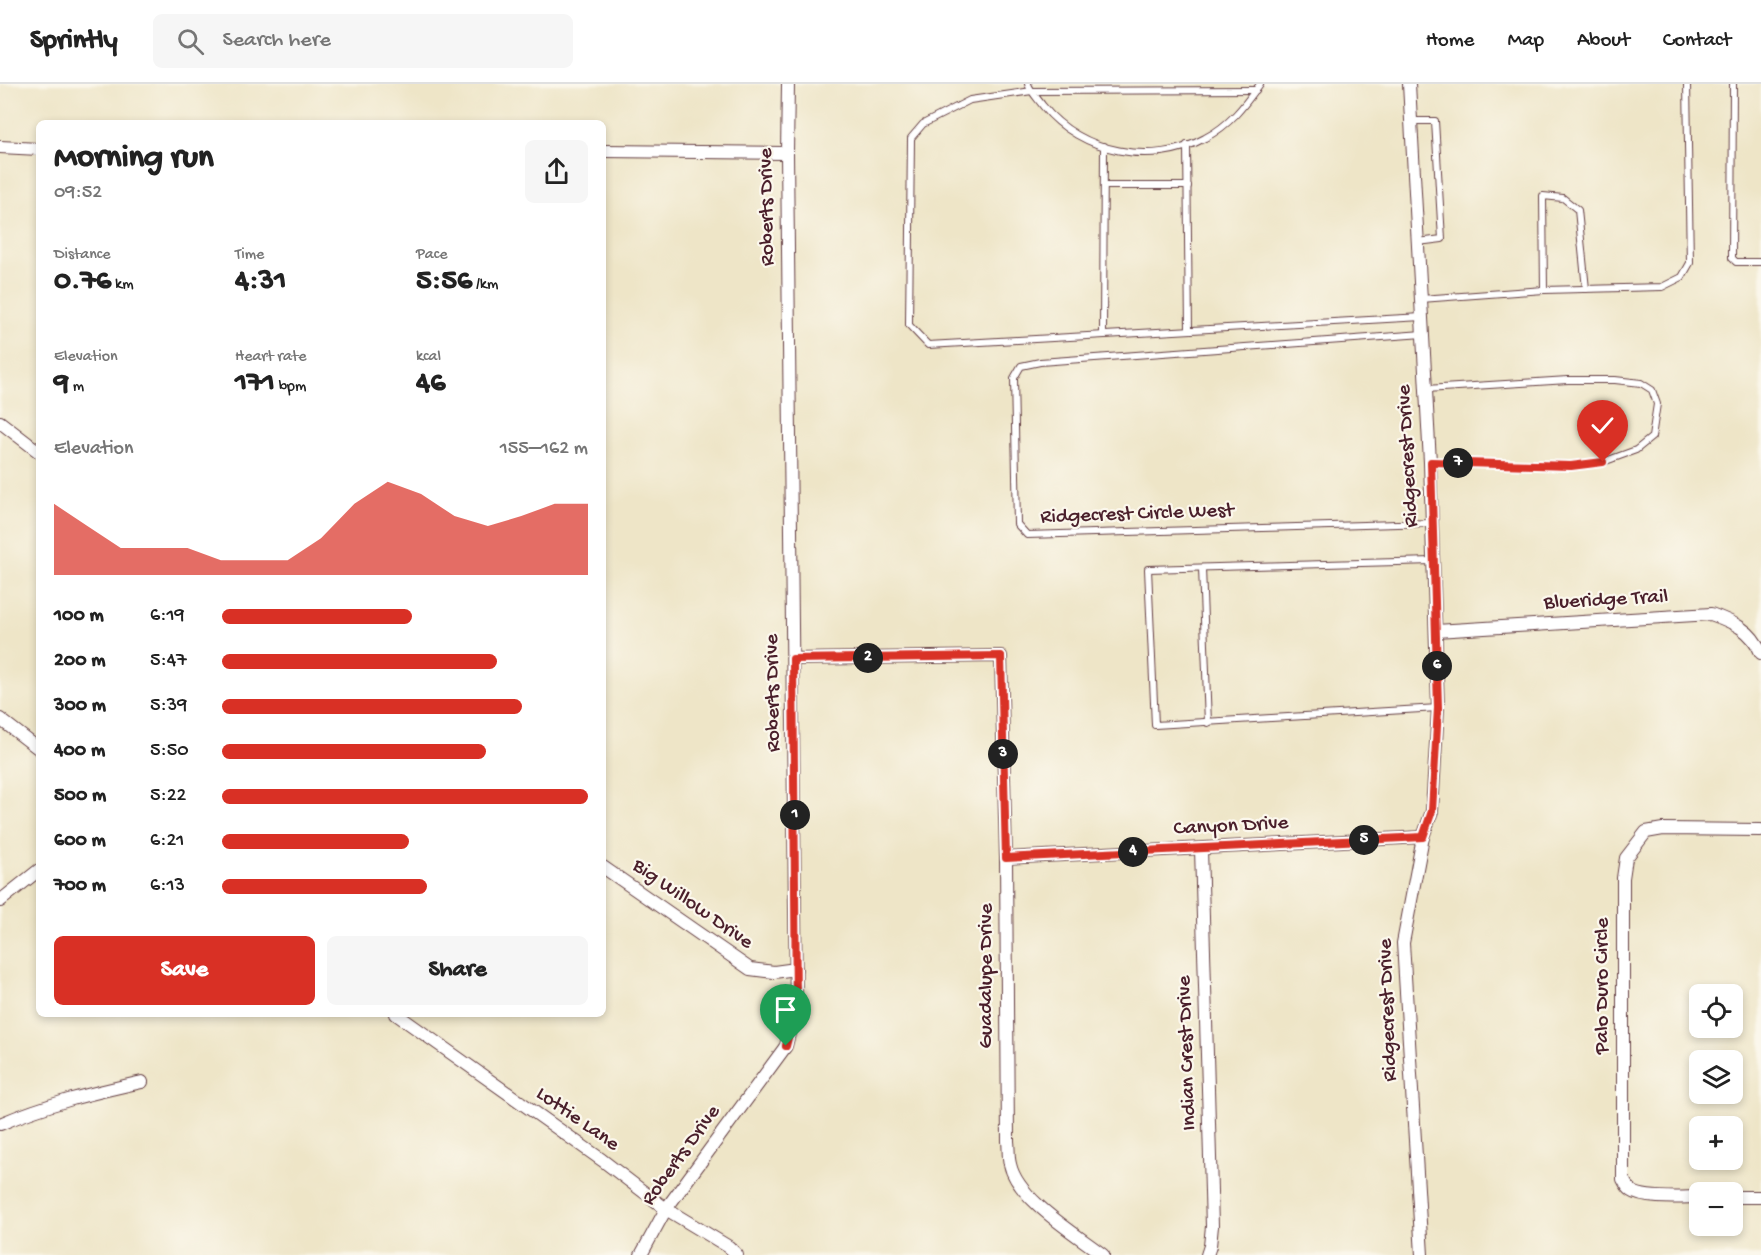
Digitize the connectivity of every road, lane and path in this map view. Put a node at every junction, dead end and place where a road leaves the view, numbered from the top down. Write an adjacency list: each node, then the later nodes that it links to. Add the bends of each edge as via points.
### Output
1 (788, 84): 14 (street, Roberts Drive)
2 (1028, 84): 7 (lane)
3 (1409, 84): 8 (street, Ridgecrest Drive)
4 (1687, 84): 19 (lane, via 1690,263 1682,277 1662,287)
5 (1733, 84): 18 (lane, via 1732,258 1736,262)
6 (1258, 87): 7 (lane); 9 (lane, via 1238,114 1205,139)
7 (1032, 91): 10 (lane, via 1053,118 1086,141); 25 (lane, via 970,100 923,124 911,138 909,325 928,345)
8 (1411, 122): 17 (street, Ridgecrest Drive); 17 (lane, via 1436,121 1442,239)
9 (1187, 145): 10 (lane, via 1166,152 1126,153); 16 (lane)
10 (1104, 146): 15 (lane)
11 (0, 147): 12 (street)
12 (36, 148)
13 (606, 151): 14 (street)
14 (787, 153): 35 (street, Roberts Drive)
15 (1104, 186): 16 (lane); 25 (lane)
16 (1188, 186): 23 (lane)
17 (1418, 242): 21 (street, Ridgecrest Drive)
18 (1761, 262)
19 (1586, 289): 20 (lane); 20 (lane, via 1578,210 1563,198 1543,196)
20 (1544, 290): 21 (lane)
21 (1421, 299): 22 (street, Ridgecrest Drive)
22 (1422, 317): 23 (lane); 24 (street, Ridgecrest Drive)
23 (1189, 330): 25 (lane)
24 (1423, 334): 26 (street, Ridgecrest Drive); 30 (lane, Ridgecrest Circle West, via 1021,366 1014,378 1017,524 1027,535)
25 (1103, 335)
26 (1426, 389): 29 (street, Ridgecrest Drive); 29 (lane, via 1615,380 1641,383 1652,390 1657,404 1652,437 1636,450 1603,462 1571,466)
27 (0, 422): 28 (street)
28 (36, 450)
29 (1431, 462): 30 (street, Ridgecrest Drive)
30 (1431, 523): 31 (street, Ridgecrest Drive)
31 (1434, 561): 32 (lane); 33 (street, Ridgecrest Drive)
32 (1202, 568): 38 (lane); 38 (lane, via 1148,569 1155,725)
33 (1436, 631): 34 (street, Blueridge Trail, via 1711,614 1735,622 1757,643); 36 (street, Ridgecrest Drive)
34 (1761, 653)
35 (793, 659): 43 (street, Guadalupe Drive, via 1001,656); 47 (street, Roberts Drive)
36 (1438, 708): 38 (lane); 41 (street, Ridgecrest Drive, via 1432,811)
37 (0, 719): 39 (street)
38 (1208, 723)
39 (36, 747)
40 (1761, 830): 51 (street, Palo Duro Circle, via 1646,832 1626,858 1623,1179 1631,1191 1658,1197)
41 (1423, 837): 42 (street, Canyon Drive); 59 (street, Ridgecrest Drive, via 1402,943)
42 (1201, 849): 43 (street, Canyon Drive); 58 (street, Indian Crest Drive, via 1212,1226)
43 (1006, 858): 57 (street, Guadalupe Drive, via 1010,1165 1017,1182 1034,1202)
44 (606, 869): 47 (street, Big Willow Drive, via 750,969)
45 (36, 872): 46 (street)
46 (0, 901)
47 (796, 969): 54 (street, Roberts Drive, via 796,1004 786,1046)
48 (400, 1017): 54 (street, Lottie Lane)
49 (142, 1082): 50 (street, via 70,1098)
50 (0, 1124)
51 (1689, 1197)
52 (1743, 1197): 53 (street)
53 (1761, 1197)
54 (666, 1209): 55 (street, Roberts Drive); 56 (street, Lottie Lane)
55 (641, 1255)
56 (736, 1255)
57 (1103, 1255)
58 (1207, 1255)
59 (1422, 1255)

